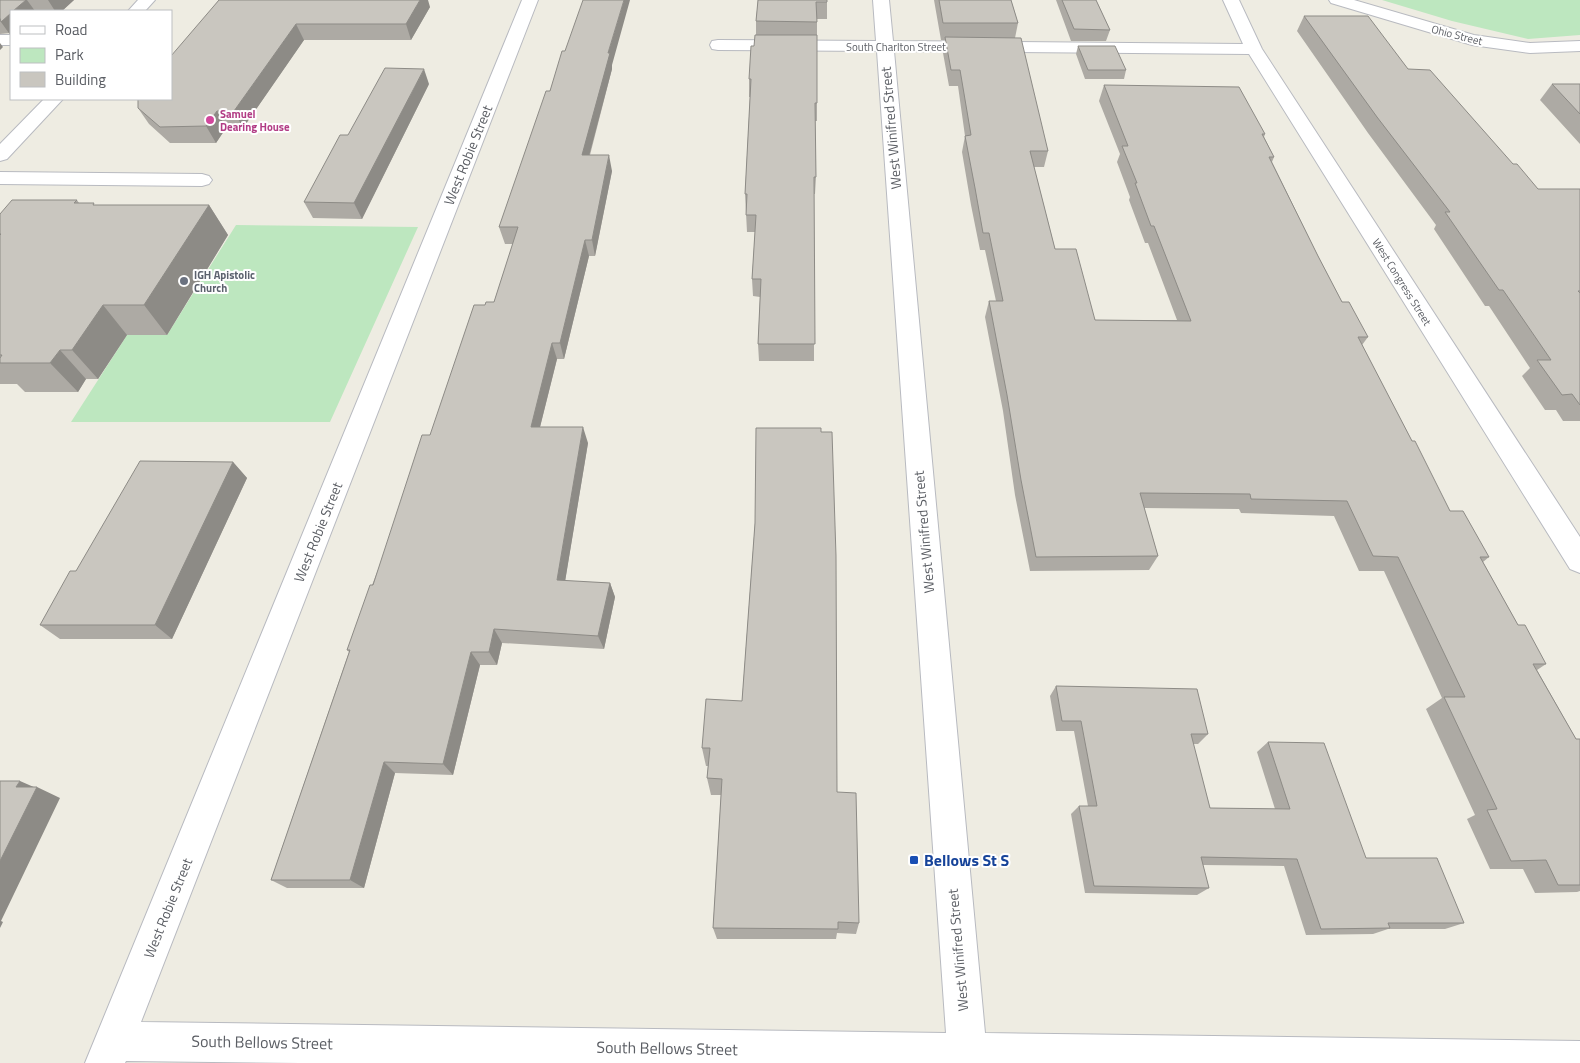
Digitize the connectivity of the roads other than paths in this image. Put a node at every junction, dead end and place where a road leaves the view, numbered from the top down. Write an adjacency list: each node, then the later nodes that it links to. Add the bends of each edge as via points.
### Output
1 (147, 0): 6 (street)
2 (530, 0): 16 (street, West Robie Street)
3 (881, 0): 8 (street, West Winifred Street)
4 (1231, 0): 10 (street, West Congress Street)
5 (1337, 0): 9 (street, Ohio Street, via 1472,40 1530,48)
6 (137, 10)
7 (718, 45): 8 (street, South Charlton Street)
8 (885, 46): 10 (street, South Charlton Street); 17 (street, West Winifred Street)
9 (1580, 46)
10 (1254, 49): 15 (street, West Congress Street)
11 (53, 100): 12 (street)
12 (0, 155)
13 (0, 178): 14 (street)
14 (202, 180)
15 (1580, 561)
16 (110, 1052): 17 (street, South Bellows Street)
17 (968, 1058): 18 (street, South Bellows Street)
18 (1426, 1061): 19 (street, South Bellows Street)
19 (1580, 1061)

